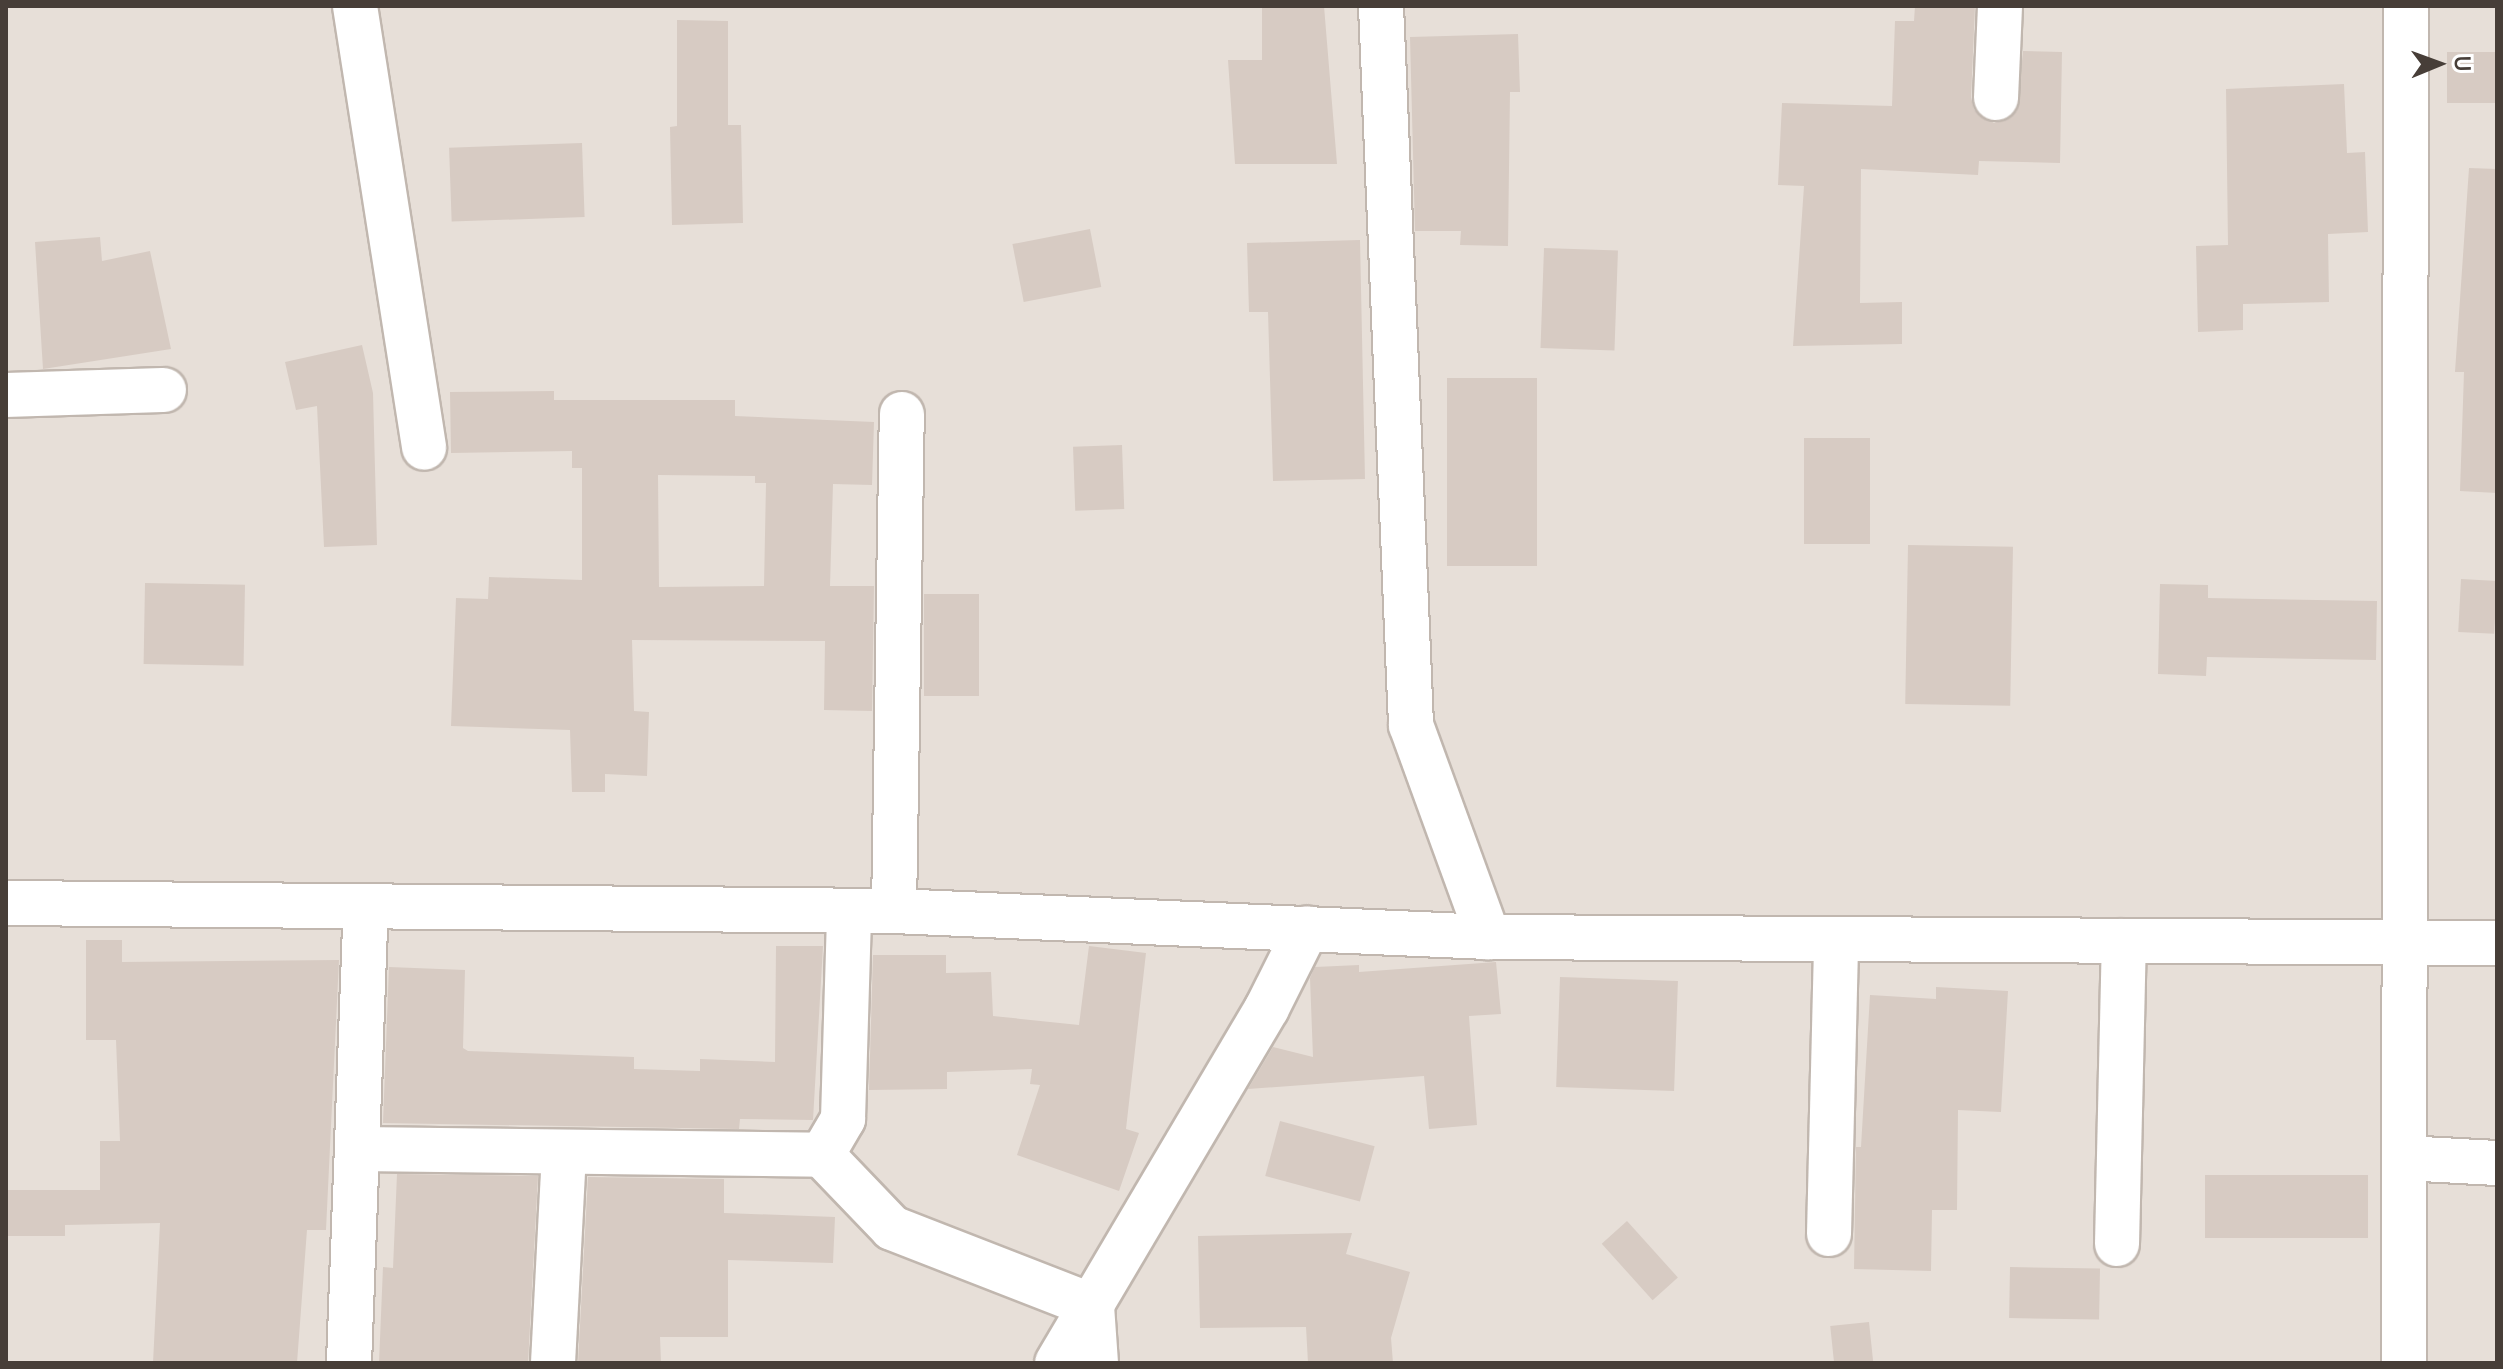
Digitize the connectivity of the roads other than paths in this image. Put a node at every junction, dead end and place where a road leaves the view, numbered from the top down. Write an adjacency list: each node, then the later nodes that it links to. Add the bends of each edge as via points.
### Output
1 (355, 6): 9 (street)
2 (1381, 6): 15 (street, via 1411,725)
3 (2000, 6): 5 (street)
4 (2406, 6): 18 (street)
5 (1996, 98)
6 (164, 390): 7 (street)
7 (6, 395)
8 (902, 414): 13 (street)
9 (424, 448)
10 (6, 903): 11 (street)
11 (366, 910): 12 (street); 20 (street)
12 (849, 911): 13 (street); 22 (street, via 843,1119)
13 (894, 911): 14 (street)
14 (1307, 928): 15 (street); 27 (street)
15 (1488, 937): 16 (street)
16 (1836, 941): 17 (street); 25 (street)
17 (2124, 941): 18 (street); 26 (street)
18 (2406, 941): 19 (street); 23 (street)
19 (2497, 943)
20 (361, 1149): 21 (street); 28 (street)
21 (564, 1153): 22 (street); 29 (street)
22 (822, 1155): 27 (street, via 892,1228)
23 (2404, 1158): 24 (street); 32 (street)
24 (2497, 1163)
25 (1829, 1234)
26 (2117, 1244)
27 (1092, 1306): 30 (street); 31 (street)
28 (349, 1363)
29 (553, 1363)
30 (1057, 1363)
31 (1096, 1363)
32 (2404, 1363)

